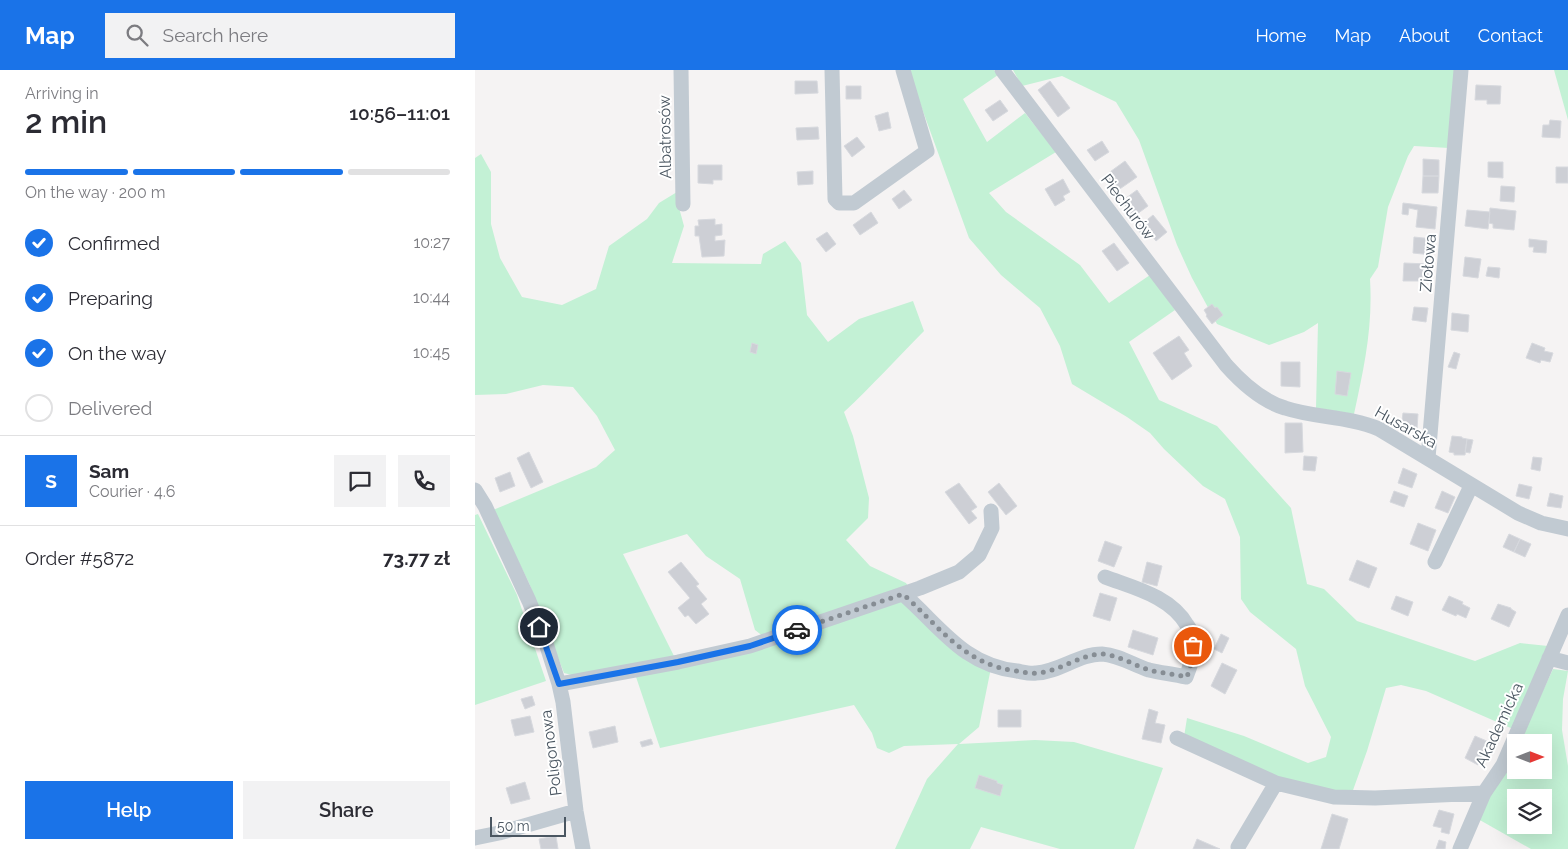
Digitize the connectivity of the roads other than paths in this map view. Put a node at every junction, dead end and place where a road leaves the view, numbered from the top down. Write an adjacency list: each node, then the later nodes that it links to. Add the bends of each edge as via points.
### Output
1 (681, 70): 6 (street, Albatrosów)
2 (832, 70): 3 (street, via 835,199 839,203 853,203 927,151)
3 (903, 70)
4 (1002, 70): 7 (street, Piechurów)
5 (1461, 70): 8 (street, Ziołowa)
6 (683, 204)
7 (1226, 365): 8 (street, Husarska, via 1246,385 1274,404 1295,411 1369,424)
8 (1428, 458): 9 (street, Husarska)
9 (1471, 486): 12 (street, Husarska, via 1518,514); 13 (street)
10 (475, 490): 21 (street, Poligonowa, via 529,601)
11 (991, 511): 15 (street, via 992,528 979,555 959,572)
12 (1568, 529)
13 (1435, 562)
14 (1105, 577): 17 (street, via 1157,597 1181,615 1193,635 1193,657 1187,677 1150,670 1101,654 1058,669 1035,673 987,665 966,653)
15 (921, 588): 16 (street); 17 (street)
16 (903, 594): 17 (street); 21 (street, via 750,646)
17 (920, 609)
18 (1568, 615): 19 (street, Akademicka)
19 (1549, 658): 20 (street); 24 (street, Akademicka, via 1503,765)
20 (1568, 663)
21 (559, 684): 25 (street, Poligonowa)
22 (1177, 738): 23 (street)
23 (1276, 783): 24 (street, via 1334,797); 27 (street)
24 (1484, 793): 29 (street, Akademicka)
25 (576, 811): 26 (street); 28 (street, Poligonowa)
26 (475, 838)
27 (1238, 847)
28 (583, 849)
29 (1460, 849)

